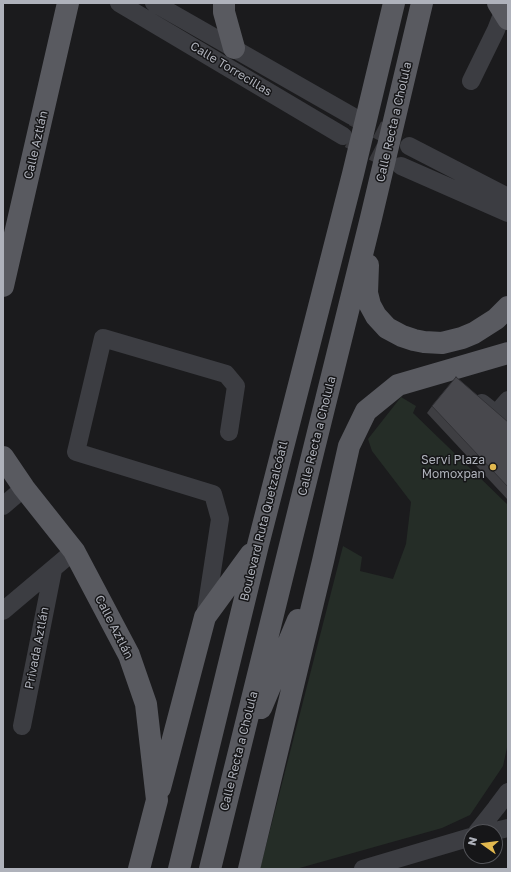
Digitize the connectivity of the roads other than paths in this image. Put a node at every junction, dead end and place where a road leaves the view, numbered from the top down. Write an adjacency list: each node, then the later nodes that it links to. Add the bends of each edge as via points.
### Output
1 (68, 3): 17 (main road, Calle Aztlán)
2 (120, 3): 11 (street, Calle Torrecillas)
3 (154, 3): 8 (street, Calle Torrecillas)
4 (224, 3): 8 (main road)
5 (394, 3): 27 (main road, Boulevard Ruta Quetzalcóatl)
6 (422, 3): 16 (main road, Calle Recta a Cholula)
7 (504, 10): 9 (street)
8 (234, 48): 10 (street, Calle Torrecillas)
9 (471, 81)
10 (352, 116)
11 (343, 136)
12 (409, 146): 14 (street)
13 (401, 166): 15 (street)
14 (508, 197)
15 (508, 213)
16 (371, 218): 18 (main road, via 367,293 376,316 387,328 414,340 442,343 474,333 496,319); 34 (main road, Calle Recta a Cholula)
17 (3, 286)
18 (508, 307)
19 (508, 353): 20 (main road)
20 (446, 371): 22 (street); 29 (main road, via 398,385 366,411 349,446)
21 (508, 400): 22 (street)
22 (502, 417)
23 (229, 432): 32 (street, via 236,386 226,374 103,338 76,452 213,494 220,519)
24 (3, 457): 25 (main road, Calle Aztlán)
25 (24, 488): 26 (street); 28 (main road, Calle Aztlán)
26 (3, 506)
27 (258, 545): 32 (main road); 40 (main road, Boulevard Ruta Quetzalcóatl)
28 (74, 551): 30 (street); 36 (main road, Calle Aztlán, via 129,655 146,704)
29 (323, 561): 34 (main road); 42 (main road)
30 (53, 570): 31 (street); 33 (street, Privada Aztlán)
31 (3, 611)
32 (205, 617): 36 (main road)
33 (22, 726)
34 (234, 770): 41 (main road, Calle Recta a Cholula)
35 (508, 792): 37 (street)
36 (157, 800): 39 (main road, Calle Aztlán)
37 (483, 824)
38 (463, 839): 43 (street)
39 (139, 869)
40 (179, 869)
41 (210, 869)
42 (249, 869)
43 (363, 869)

